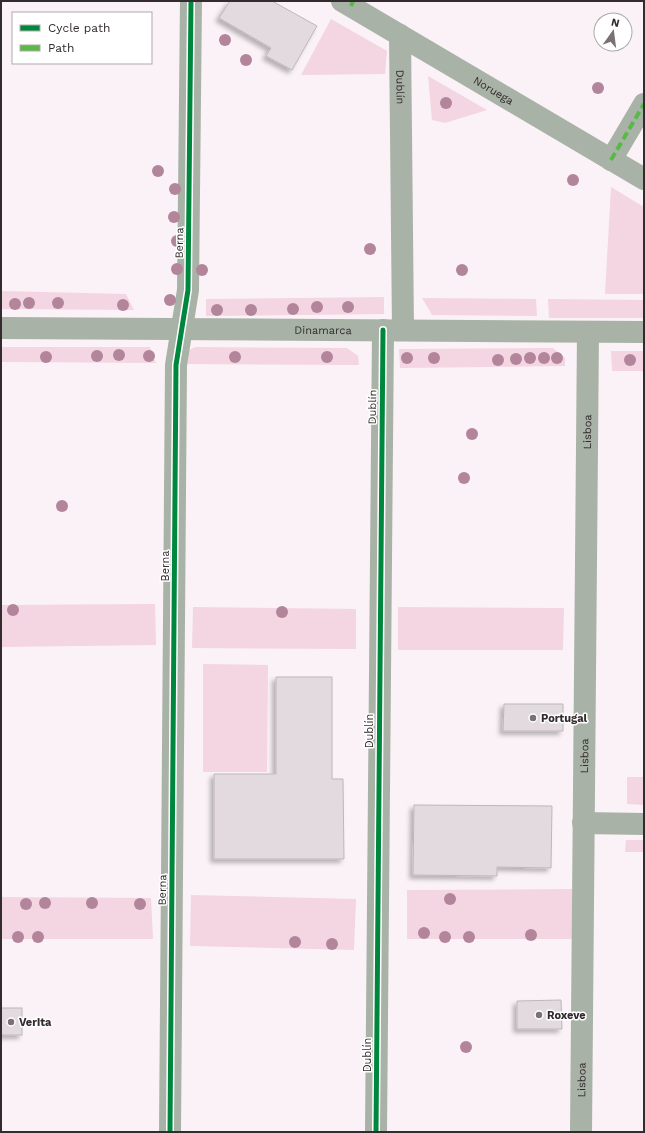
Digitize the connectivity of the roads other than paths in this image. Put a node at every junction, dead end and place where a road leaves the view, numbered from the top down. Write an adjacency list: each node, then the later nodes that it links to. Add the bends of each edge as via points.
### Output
1 (191, 1): 8 (street, Berna, via 188,290)
2 (349, 3): 3 (street, Noruega)
3 (400, 35): 5 (street, Noruega); 9 (street, Dublín)
4 (644, 104): 5 (street)
5 (611, 160): 6 (street, Noruega)
6 (644, 179)
7 (1, 328): 8 (street, Dinamarca)
8 (182, 329): 9 (street, Dinamarca); 14 (street, Berna, via 176,365)
9 (393, 330): 10 (street, Dinamarca); 15 (street, Dublín)
10 (588, 332): 11 (street, Dinamarca); 12 (street, Lisboa)
11 (644, 332)
12 (583, 823): 13 (street); 16 (street, Lisboa)
13 (644, 824)
14 (170, 1132)
15 (376, 1132)
16 (581, 1132)

